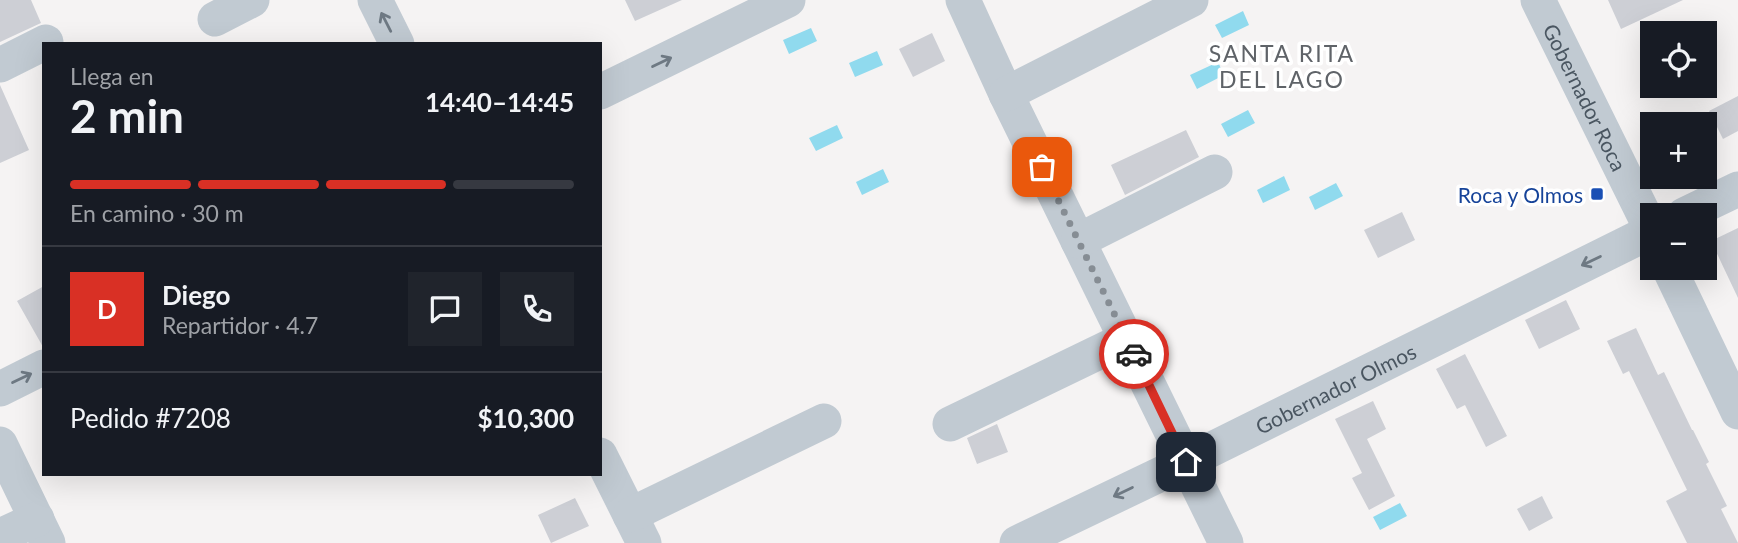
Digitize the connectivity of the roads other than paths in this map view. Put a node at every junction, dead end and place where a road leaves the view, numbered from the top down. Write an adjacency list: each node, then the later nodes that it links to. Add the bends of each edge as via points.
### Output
1 (252, 0): 7 (street)
2 (375, 0): 8 (street, one-way to 2)
3 (788, 0): 11 (street, one-way to 3)
4 (962, 0): 12 (street)
5 (1191, 0): 12 (street)
6 (1538, 0): 16 (street, Gobernador Roca)
7 (215, 19)
8 (396, 42)
9 (42, 44): 10 (street)
10 (0, 65)
11 (602, 91)
12 (1006, 94): 18 (street)
13 (1216, 172): 18 (street)
14 (1738, 189): 15 (street)
15 (1709, 203)
16 (1640, 207)
17 (1640, 237): 28 (street, Gobernador Olmos, one-way to 28)
18 (1078, 241): 20 (street)
19 (1675, 280): 23 (street)
20 (1126, 339): 25 (street); 28 (street)
21 (42, 368): 22 (street, one-way to 21)
22 (0, 389)
23 (1735, 400)
24 (824, 421): 29 (street)
25 (950, 424)
26 (0, 444): 30 (street)
27 (602, 459): 29 (street)
28 (1186, 462): 32 (street, Gobernador Olmos, one-way to 32); 33 (street)
29 (637, 529)
30 (43, 531): 31 (street)
31 (0, 536)
32 (1017, 543)
33 (1226, 543)

